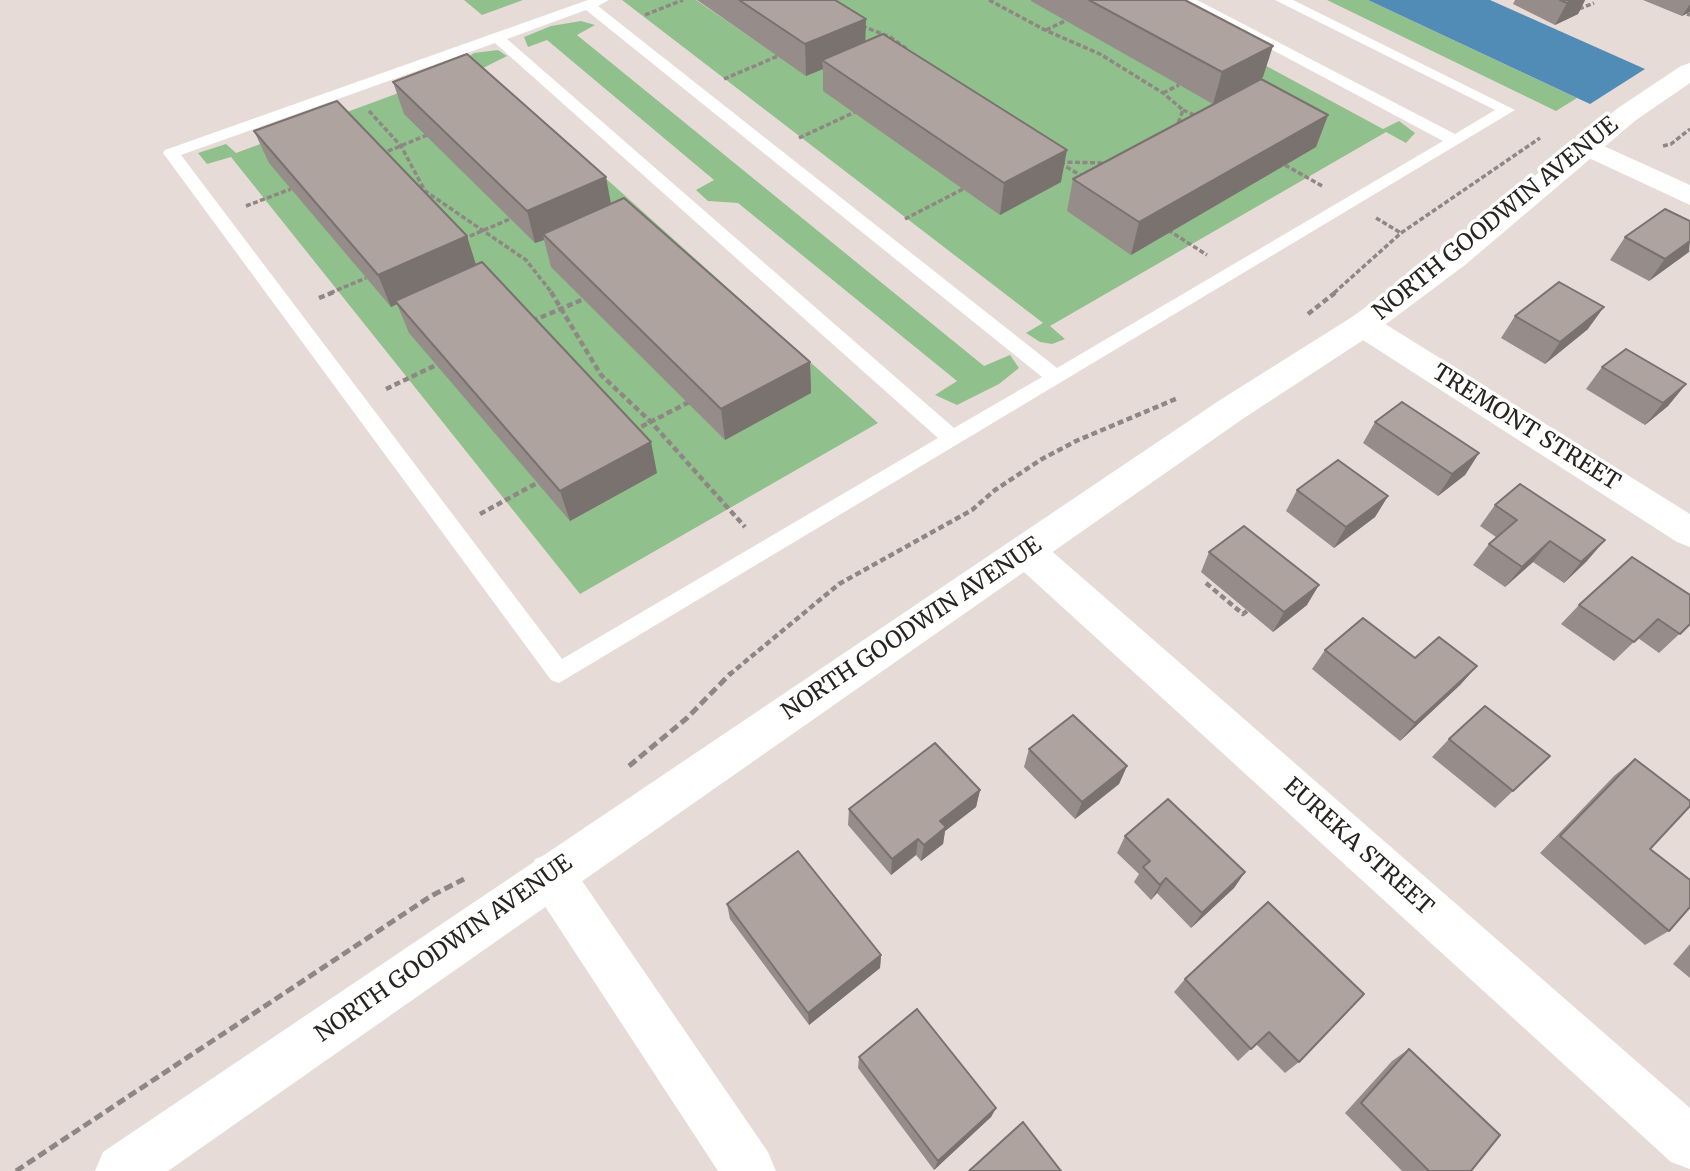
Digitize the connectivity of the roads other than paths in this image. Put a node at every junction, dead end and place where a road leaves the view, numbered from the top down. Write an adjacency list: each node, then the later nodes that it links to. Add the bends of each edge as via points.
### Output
1 (1186, 0): 7 (lane)
2 (1282, 0): 7 (lane, via 1507,110)
3 (595, 3): 4 (lane); 11 (lane, via 695,90)
4 (497, 37): 6 (lane); 12 (lane)
5 (1690, 71): 8 (street, NORTH GOODWIN AVENUE)
6 (350, 89): 13 (lane, via 171,153)
7 (1457, 141): 11 (lane)
8 (1587, 146): 9 (street); 10 (street, NORTH GOODWIN AVENUE, via 1454,258)
9 (1690, 196)
10 (1363, 325): 14 (street, TREMONT STREET); 15 (street, NORTH GOODWIN AVENUE)
11 (1056, 377): 12 (lane)
12 (953, 439): 13 (lane, via 559,673)
13 (452, 530)
14 (1690, 532)
15 (1026, 551): 16 (street, NORTH GOODWIN AVENUE); 17 (street, EUREKA STREET)
16 (551, 874): 18 (street, NORTH GOODWIN AVENUE); 19 (street)
17 (1690, 1143)
18 (122, 1171)
19 (749, 1171)

